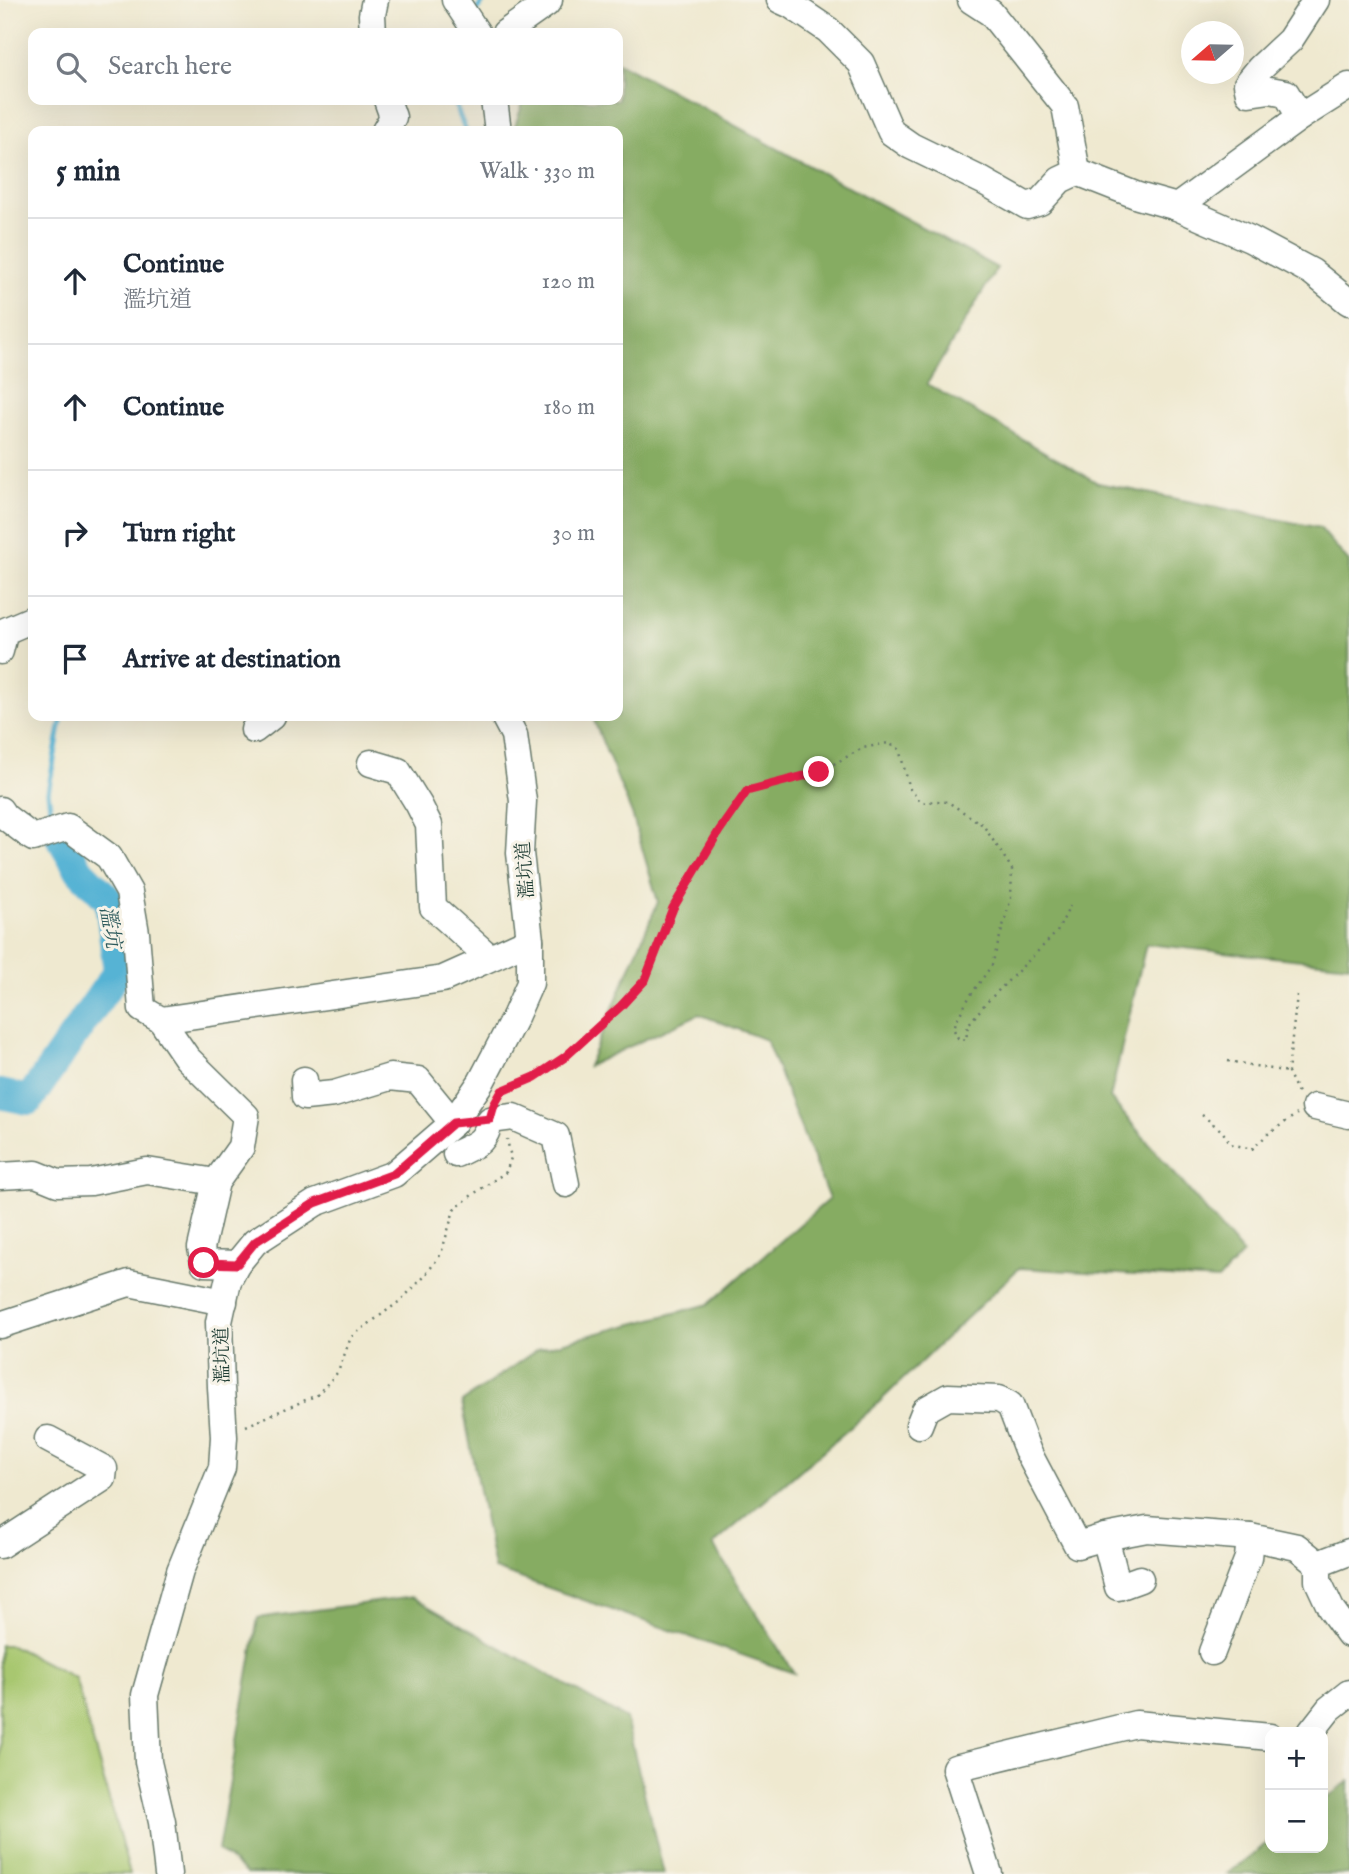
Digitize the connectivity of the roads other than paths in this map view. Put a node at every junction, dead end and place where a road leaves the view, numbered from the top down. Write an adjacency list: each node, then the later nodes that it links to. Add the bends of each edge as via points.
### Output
1 (375, 0): 6 (street)
2 (549, 0): 7 (street)
3 (780, 0): 14 (street, via 828,30 860,63 891,132 911,146 1027,206 1040,202 1060,180)
4 (971, 0): 14 (street, via 991,13 1065,106)
5 (1316, 0): 11 (street, via 1290,40 1247,85 1249,93 1286,93)
6 (373, 28)
7 (512, 28)
8 (1349, 86): 11 (street)
9 (389, 105): 12 (street, via 393,117)
10 (495, 105): 13 (street)
11 (1300, 117): 15 (street)
12 (388, 126)
13 (497, 126)
14 (1077, 172): 15 (street)
15 (1177, 207): 16 (street, via 1312,272)
16 (1349, 302)
17 (28, 621): 18 (street, via 5,631)
18 (0, 651)
19 (507, 721): 22 (street, 濫坑道, via 514,736 523,801 520,853)
20 (371, 763): 23 (street, via 398,771 429,825 433,907)
21 (0, 810): 24 (street, via 33,838 68,827 109,857 129,892 142,1009)
22 (530, 940): 23 (street); 28 (street, 濫坑道, via 530,983 481,1082)
23 (489, 957): 24 (street, via 443,979)
24 (162, 1020): 31 (street, via 187,1058 246,1116 242,1147)
25 (304, 1080): 28 (street, via 305,1097 334,1094 390,1077 418,1080)
26 (1310, 1107): 27 (street)
27 (1349, 1115)
28 (453, 1123): 33 (street, 濫坑道, via 394,1174 315,1203 255,1242)
29 (456, 1154): 32 (street, via 480,1143 490,1119 513,1117 556,1136)
30 (0, 1176): 31 (street, via 36,1174 58,1183 91,1182 147,1171)
31 (216, 1182): 33 (street, via 201,1248 204,1263)
32 (566, 1184)
33 (237, 1264): 34 (street, 濫坑道)
34 (224, 1302): 35 (street, via 129,1283); 49 (street, 濫坑道, via 219,1322 225,1437 222,1468 180,1571 145,1695 148,1762)
35 (0, 1325)
36 (919, 1425): 38 (street, via 925,1410 948,1397 999,1399 1010,1405 1028,1452 1077,1545)
37 (48, 1439): 40 (street, via 104,1469 103,1478)
38 (1105, 1537): 39 (street, via 1147,1529); 43 (street, via 1118,1587)
39 (1250, 1537): 42 (street, via 1297,1547); 45 (street, via 1248,1558)
40 (0, 1545)
41 (1349, 1552): 42 (street)
42 (1318, 1564): 44 (street, via 1318,1581)
43 (1140, 1579)
44 (1349, 1634)
45 (1212, 1652)
46 (1349, 1693): 47 (street)
47 (1315, 1727)
48 (1265, 1737): 50 (street, via 1136,1724 955,1768)
49 (169, 1874)
50 (989, 1874)

